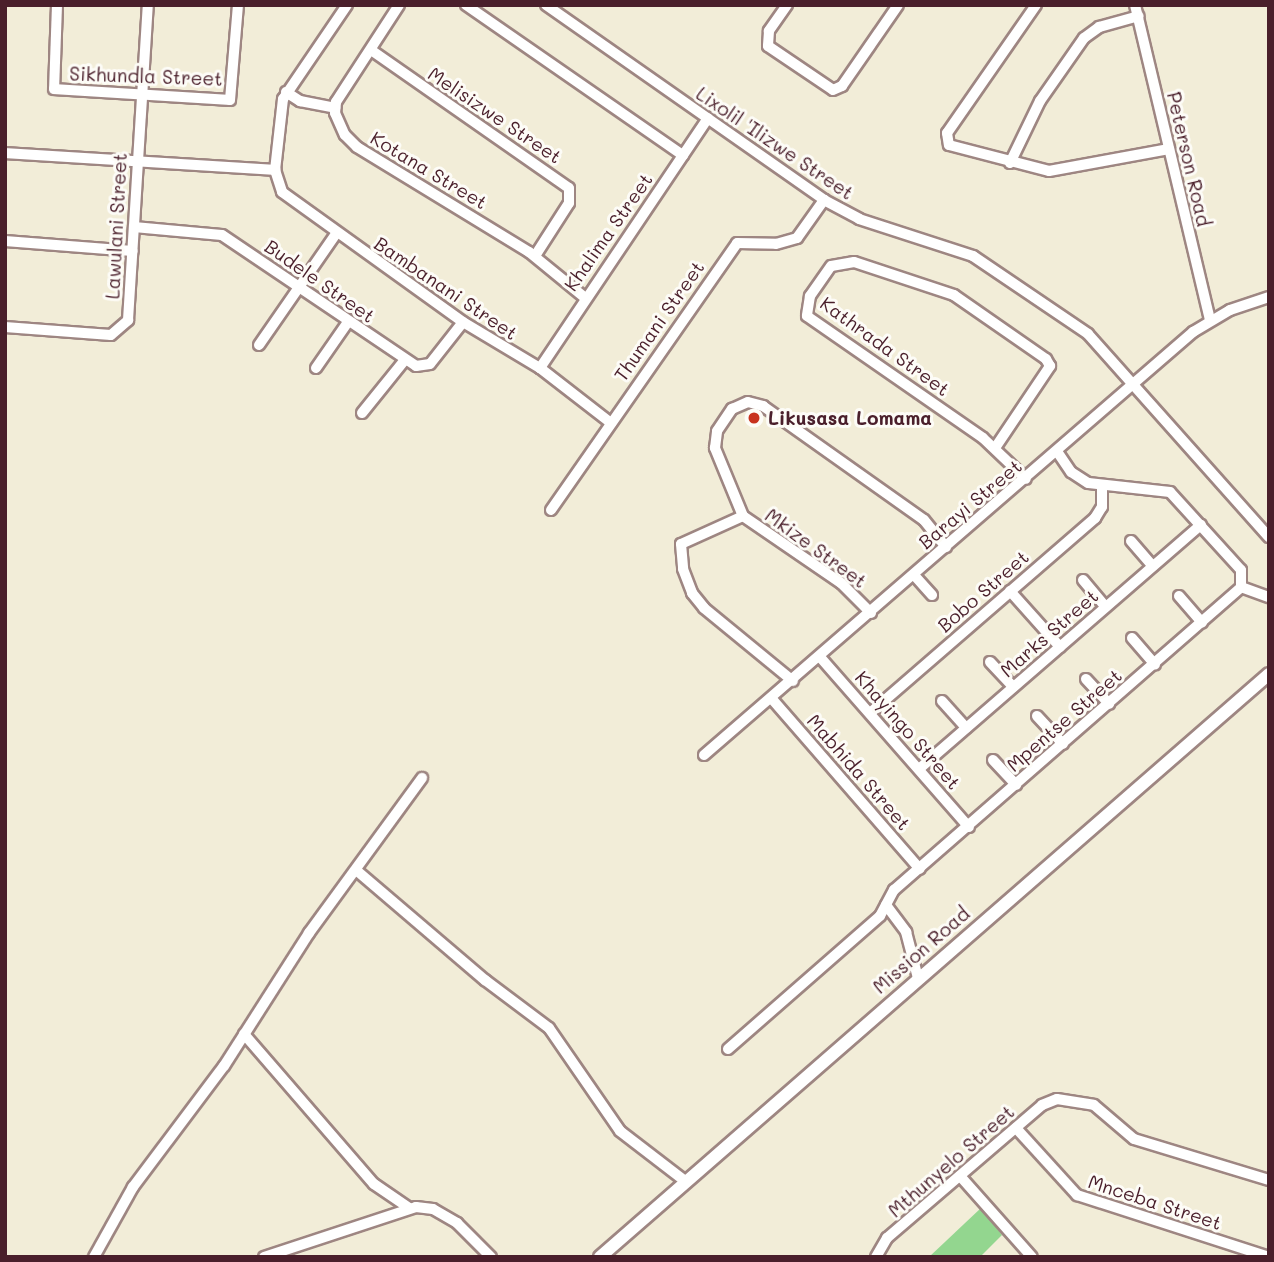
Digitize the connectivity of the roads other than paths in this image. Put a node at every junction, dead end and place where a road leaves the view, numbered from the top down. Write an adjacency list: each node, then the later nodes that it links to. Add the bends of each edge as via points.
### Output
1 (57, 5): 14 (street, Sikhundla Street, via 54,89)
2 (148, 5): 14 (street, Lawulani Street)
3 (238, 5): 14 (street, Sikhundla Street, via 230,100)
4 (348, 5): 13 (street)
5 (399, 5): 12 (street)
6 (466, 5): 19 (street)
7 (546, 5): 16 (street, Lixolil 'Ilizwe Street)
8 (788, 5): 9 (street, via 769,31 768,47 834,90 842,86)
9 (898, 5)
10 (1036, 5): 21 (street, via 946,137 954,147)
11 (1137, 10): 17 (street, Peterson Road); 21 (street, via 1084,38 1040,101)
12 (370, 50): 15 (street); 28 (street, Melisizwe Street, via 569,188 569,203)
13 (286, 92): 15 (street, via 300,101); 22 (street)
14 (142, 94): 20 (street, Lawulani Street)
15 (335, 108): 28 (street, Kotana Street, via 351,143)
16 (708, 118): 19 (street, Khalima Street); 23 (street, Lixolil 'Ilizwe Street)
17 (1169, 149): 21 (street, via 1062,171); 32 (street, Peterson Road)
18 (5, 153): 20 (street)
19 (683, 155): 30 (street, Khalima Street)
20 (137, 161): 22 (street); 24 (street, Lawulani Street)
21 (1010, 163)
22 (275, 170): 25 (street, Bambanani Street, via 284,195)
23 (824, 200): 40 (street, Lixolil 'Ilizwe Street, via 859,219 973,256 1088,334); 42 (street, Thumani Street, via 797,239 776,244 737,243)
24 (134, 227): 27 (street, Lawulani Street); 29 (street, Budele Street, via 222,235)
25 (337, 234): 29 (street); 34 (street, Bambanani Street)
26 (5, 241): 27 (street)
27 (133, 251): 35 (street, Lawulani Street, via 129,313 119,332)
28 (535, 256): 30 (street, Kotana Street)
29 (300, 289): 33 (street, Budele Street); 36 (street)
30 (584, 297): 39 (street, Khalima Street)
31 (1269, 297): 32 (street, Barayi Street)
32 (1210, 320): 40 (street, Barayi Street)
33 (348, 322): 37 (street, Budele Street); 38 (street)
34 (463, 322): 37 (street, via 430,364); 39 (street, Bambanani Street)
35 (5, 327)
36 (259, 345)
37 (404, 361): 41 (street)
38 (316, 368)
39 (540, 368): 42 (street, Bambanani Street)
40 (1134, 383): 44 (street, Barayi Street); 50 (street, Lixolil 'Ilizwe Street)
41 (362, 413)
42 (611, 423): 47 (street, Thumani Street)
43 (995, 448): 43 (street, Kathrada Street, via 807,316 810,296 831,266 855,262 954,295 1046,359 1049,366); 45 (street, Kathrada Street)
44 (1058, 453): 45 (street, Barayi Street); 46 (street, via 1077,478)
45 (1026, 479): 52 (street, Barayi Street)
46 (1102, 486): 49 (street, via 1170,492); 57 (street, Bobo Street, via 1102,507 1095,518)
47 (551, 510)
48 (743, 516): 52 (street, Mkize Street, via 715,442 732,409 748,402 763,406 924,520); 62 (street, Mkize Street, via 841,583); 71 (street, via 681,544 683,569 699,603)
49 (1201, 525): 53 (street, Marks Street); 56 (street, via 1241,570)
50 (1269, 537)
51 (1131, 541): 53 (street)
52 (946, 547): 54 (street, Barayi Street)
53 (1153, 566): 61 (street, Marks Street)
54 (914, 575): 58 (street); 62 (street, Barayi Street)
55 (1083, 580): 61 (street)
56 (1241, 587): 60 (street); 63 (street, Mpentse Street)
57 (1010, 591): 65 (street); 76 (street, Bobo Street)
58 (932, 595)
59 (1179, 596): 63 (street)
60 (1269, 597)
61 (1106, 607): 65 (street, Marks Street)
62 (871, 613): 66 (street, Barayi Street)
63 (1202, 622): 68 (street, Mpentse Street)
64 (1132, 638): 68 (street)
65 (1060, 646): 72 (street, Marks Street)
66 (820, 657): 71 (street, Barayi Street); 76 (street, Khayingo Street)
67 (990, 662): 72 (street)
68 (1155, 664): 75 (street, Mpentse Street)
69 (1269, 674): 89 (street, Mission Road)
70 (1086, 678): 75 (street)
71 (793, 681): 73 (street, Barayi Street)
72 (1013, 688): 78 (street, Marks Street)
73 (772, 699): 80 (street, Barayi Street); 86 (street, Mabhida Street)
74 (942, 701): 78 (street)
75 (1109, 704): 79 (street, Mpentse Street)
76 (870, 713): 82 (street, Khayingo Street)
77 (1037, 716): 79 (street)
78 (966, 728): 82 (street, Marks Street)
79 (1063, 744): 84 (street, Mpentse Street)
80 (704, 755)
81 (993, 760): 84 (street)
82 (919, 769): 85 (street, Khayingo Street)
83 (422, 778): 87 (street)
84 (1016, 785): 85 (street, Mpentse Street)
85 (969, 827): 86 (street, Mpentse Street)
86 (920, 869): 88 (street, Mpentse Street, via 894,890)
87 (356, 870): 90 (street); 95 (street, via 549,1028 620,1131)
88 (886, 905): 89 (street, via 906,932); 91 (street, Mpentse Street, via 880,916)
89 (918, 978): 95 (street, Mission Road)
90 (244, 1034): 96 (street, via 374,1184); 97 (street, via 133,1188)
91 (728, 1049)
92 (1016, 1128): 93 (street, Mthunyelo Street); 94 (street, Mthunyelo Street, via 1057,1099 1094,1105 1134,1139); 103 (street, Mnceba Street, via 1077,1195)
93 (960, 1176): 101 (street, Mthunyelo Street, via 887,1238); 102 (street)
94 (1269, 1180)
95 (685, 1181): 100 (street, Mission Road)
96 (409, 1208): 98 (street); 99 (street, via 433,1209 457,1223)
97 (94, 1257)
98 (264, 1257)
99 (491, 1257)
100 (600, 1257)
101 (876, 1257)
102 (1032, 1257)
103 (1269, 1257)

